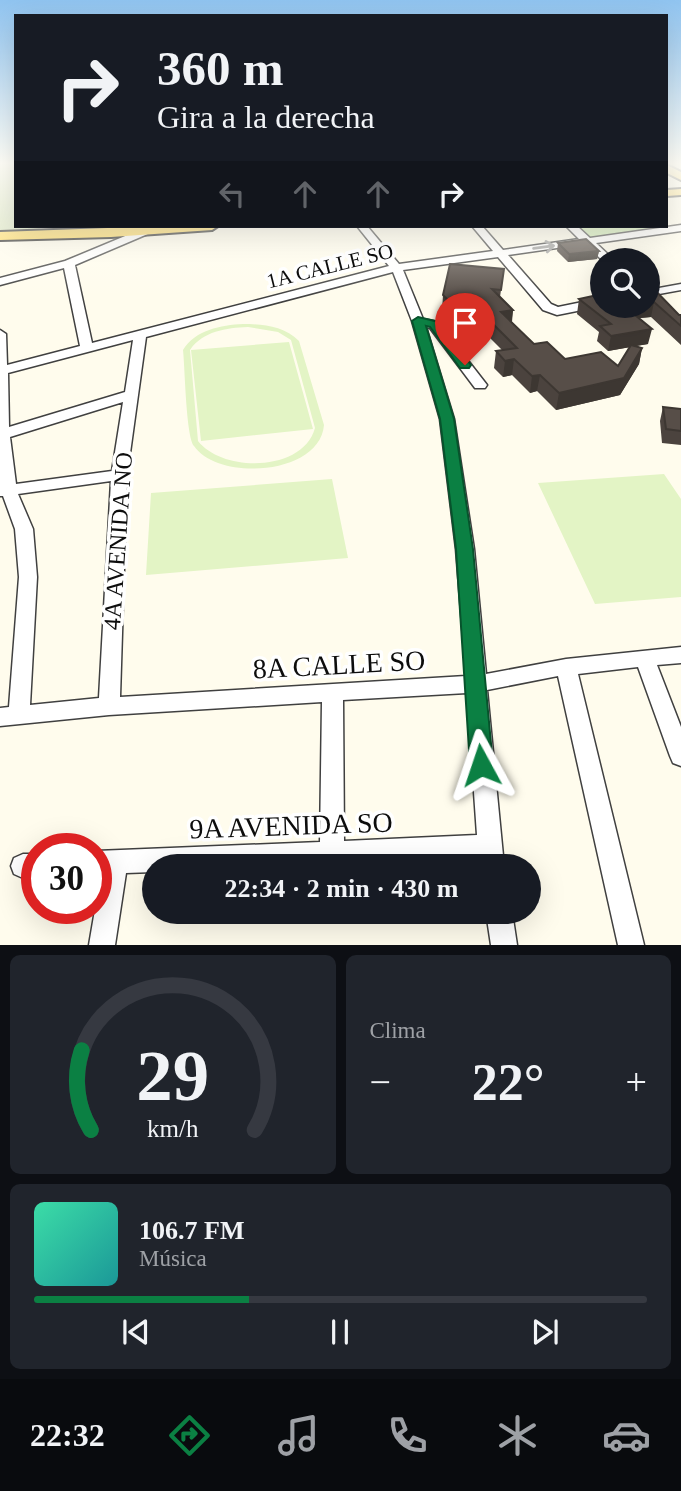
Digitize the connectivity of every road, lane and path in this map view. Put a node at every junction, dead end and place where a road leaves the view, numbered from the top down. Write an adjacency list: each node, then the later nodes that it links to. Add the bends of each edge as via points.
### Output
1 (186, 228): 7 (main road)
2 (364, 228): 15 (street)
3 (479, 228): 13 (street)
4 (573, 228): 11 (street)
5 (676, 228): 11 (street, 1A CALLE SO)
6 (59, 231): 8 (main road); 9 (main road)
7 (146, 231): 8 (main road); 10 (street)
8 (111, 233): 10 (main road)
9 (0, 236)
10 (127, 240): 14 (street)
11 (589, 242): 12 (street); 13 (street, 1A CALLE SO, one-way to 11)
12 (596, 248)
13 (500, 253): 15 (street, 1A CALLE SO); 19 (street, via 547,307 557,312)
14 (69, 263): 16 (street); 23 (street)
15 (394, 268): 20 (street); 22 (street, 1A CALLE SO)
16 (0, 282)
17 (681, 287): 18 (street)
18 (660, 294)
19 (590, 305)
20 (418, 321): 25 (street, via 435,325); 33 (street, via 447,419 464,549)
21 (0, 334): 24 (street)
22 (140, 336): 23 (street, 1A CALLE SO); 26 (street, 4A AVENIDA NO)
23 (87, 349): 24 (street, 1A CALLE SO)
24 (1, 371): 27 (street)
25 (480, 385)
26 (133, 394): 27 (street); 28 (street, 4A AVENIDA NO)
27 (1, 434): 29 (street)
28 (119, 475): 29 (street); 35 (street, 4A AVENIDA NO)
29 (4, 490): 36 (street, via 24,529 28,577)
30 (681, 655): 31 (street, 8A CALLE SO)
31 (645, 659): 32 (street, 8A CALLE SO); 37 (street)
32 (566, 667): 33 (street, 8A CALLE SO); 46 (street)
33 (474, 684): 34 (street, 8A CALLE SO); 40 (street)
34 (332, 692): 35 (street, 8A CALLE SO); 38 (street)
35 (109, 706): 36 (street, 8A CALLE SO)
36 (10, 716)
37 (681, 756)
38 (332, 853): 39 (street, 9A AVENIDA SO); 41 (street, 9A AVENIDA SO)
39 (385, 854)
40 (490, 854)
41 (112, 863)
42 (103, 924): 44 (street)
43 (501, 924): 45 (street)
44 (102, 945)
45 (504, 945)
46 (631, 945)

